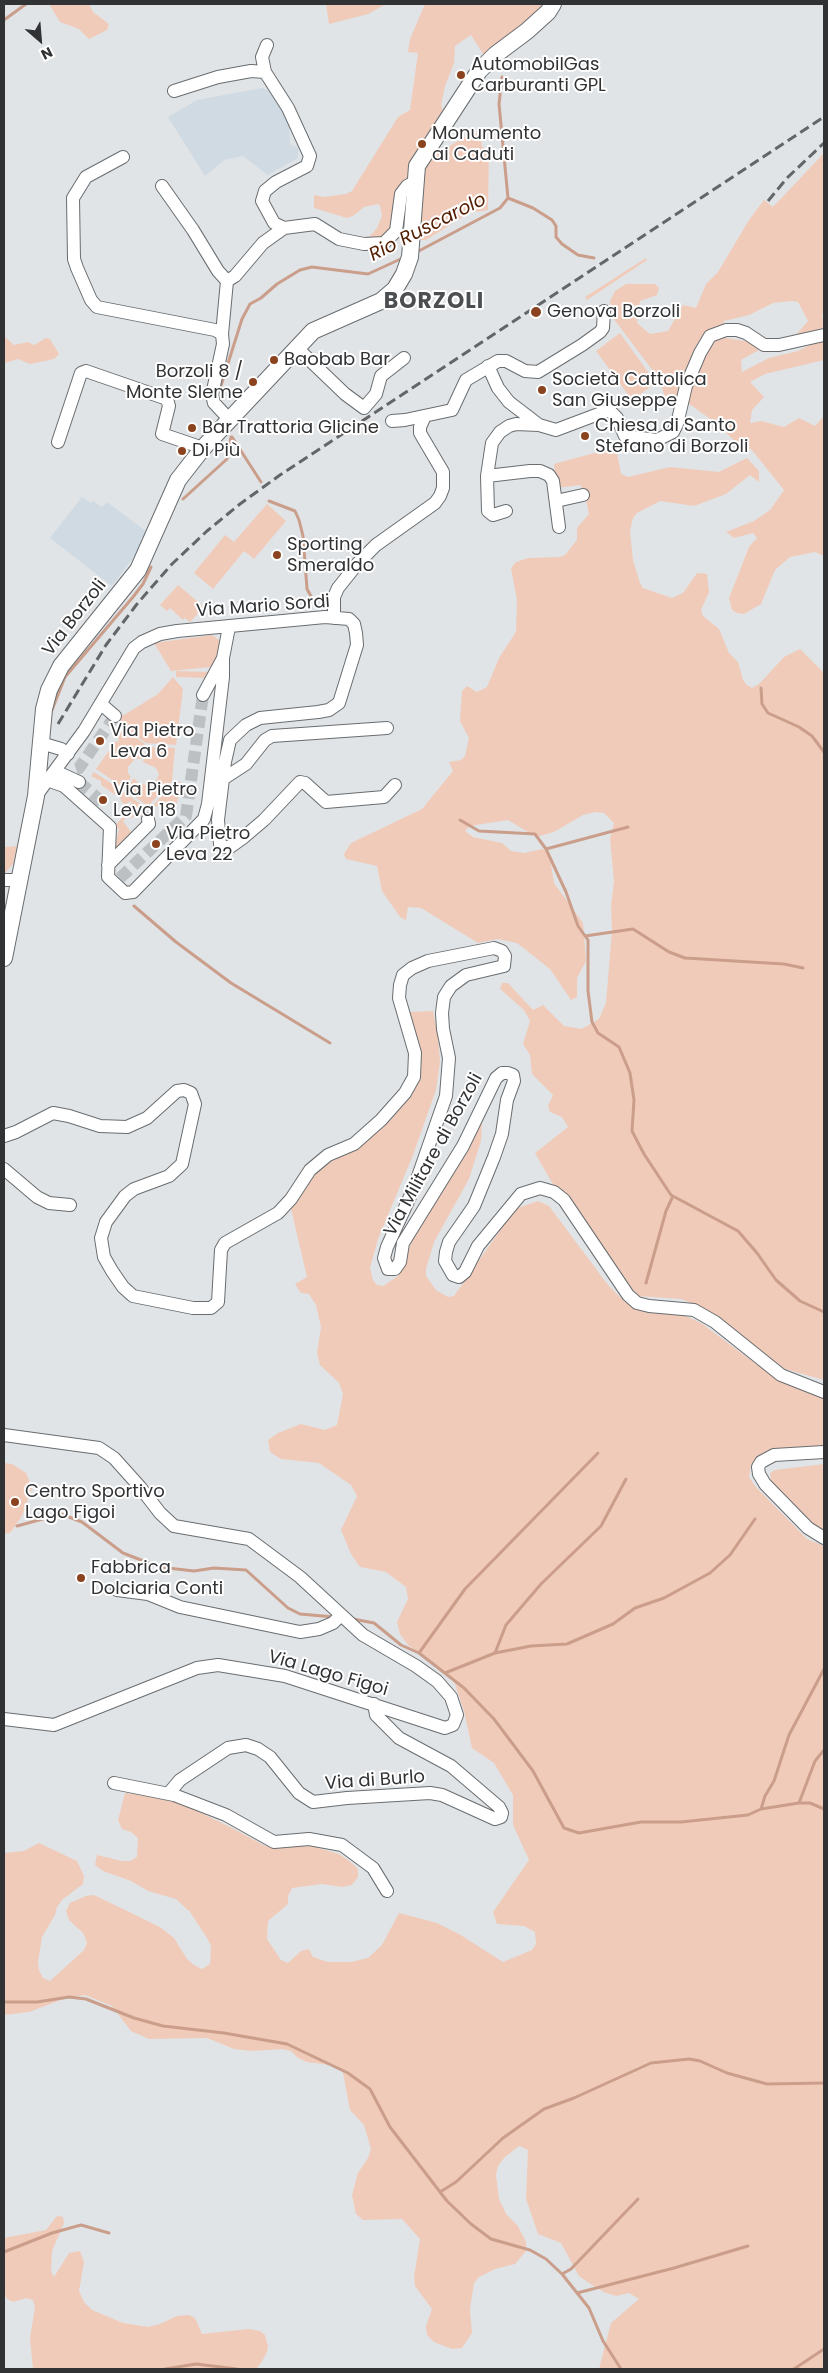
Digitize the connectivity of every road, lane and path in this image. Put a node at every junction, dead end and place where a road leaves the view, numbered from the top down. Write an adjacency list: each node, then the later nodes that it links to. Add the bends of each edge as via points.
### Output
1 (553, 4): 6 (main road, Via Borzoli, via 548,12 495,54 479,71 422,157 417,166)
2 (267, 45): 3 (street, via 262,57)
3 (265, 72): 4 (street, via 218,77); 8 (street, via 288,108 310,156 307,166 268,187 262,197 270,219)
4 (174, 91)
5 (123, 156): 11 (street, via 86,177 73,198 74,259 92,300 99,308)
6 (416, 181): 8 (street, Via Borzoli, via 401,194 397,227 384,242 364,244 345,241 316,224); 13 (main road, Via Borzoli, via 410,253 400,282 381,301 312,331)
7 (162, 186): 9 (street)
8 (284, 228): 9 (street, via 263,243)
9 (227, 281): 11 (street)
10 (604, 312): 15 (street, via 600,332 538,372 502,360)
11 (222, 334): 17 (street, via 223,344 212,395 214,403)
12 (824, 335): 19 (street, via 779,345 764,345 737,330 710,336 686,386 677,424 665,438 651,440 625,436 617,418 609,410 556,430)
13 (296, 347): 14 (street, via 364,408 376,394 381,376); 17 (main road, Via Borzoli)
14 (404, 358)
15 (488, 366): 16 (street, via 466,380 452,410); 19 (street, via 509,402)
16 (425, 416): 18 (street); 27 (street, via 420,433 443,472 440,496 435,503 376,545 358,563 338,588 334,598)
17 (229, 419): 21 (main road, Via Borzoli)
18 (392, 421)
19 (539, 424): 22 (street, via 516,424 500,432 492,443)
20 (58, 442): 21 (street, via 82,373 86,371 166,399 170,406 162,434)
21 (203, 448): 34 (main road, Via Borzoli, via 178,480 138,570 58,670 46,701)
22 (487, 476): 24 (street, via 514,472 545,473 553,482); 25 (street, via 489,513 493,516)
23 (583, 495): 24 (street)
24 (556, 501): 26 (street)
25 (506, 511)
26 (559, 527)
27 (334, 618): 28 (street, Via Mario Sordi); 38 (street, Via Mario Sordi, via 349,619 354,624 357,645 339,703 329,710 260,718 246,726 230,740)
28 (229, 627): 29 (street); 31 (street, Via Mario Sordi, via 160,634 142,642 134,648)
29 (223, 658): 30 (street); 42 (street, via 221,701 204,819 132,892 125,893 108,877)
30 (203, 696)
31 (101, 704): 32 (street); 35 (street, Via Mario Sordi)
32 (115, 716)
33 (387, 728): 38 (street, via 272,736 246,764)
34 (40, 743): 35 (street); 40 (main road, Via Borzoli)
35 (68, 754): 36 (street, Via Mario Sordi)
36 (51, 775): 37 (street); 40 (street, Via Mario Sordi); 42 (street, via 110,827)
37 (75, 776)
38 (223, 779): 39 (street, Via Mario Sordi, via 218,825 220,844 224,847 230,847 264,820 300,782 326,802 384,797)
39 (394, 785)
40 (36, 796): 44 (main road, Via Borzoli)
41 (148, 819): 42 (street, via 149,824)
42 (108, 867): 43 (street)
43 (120, 878)
44 (11, 880): 45 (main road, Via Borzoli)
45 (8, 916): 46 (main road, Via Borzoli)
46 (4, 955)
47 (4, 1136): 50 (street, Via Militare di Borzoli, via 53,1113 100,1126 127,1127 147,1118 177,1091 191,1093 195,1104 182,1164 168,1176 134,1189 125,1196 111,1214 101,1238 104,1257 132,1296 193,1308 211,1308 218,1302 221,1250 225,1242 278,1213 310,1170 328,1155 354,1144 405,1094 414,1077 415,1053 399,998 403,975 428,961 494,948 505,956 504,966 466,975 451,986 444,997 443,1029 450,1058 446,1096 414,1188 387,1247 384,1258 388,1269 396,1269 400,1262 403,1243 463,1146 496,1078 508,1073 513,1075 514,1081 497,1150 474,1206 449,1242 446,1252 445,1261 453,1275 459,1277 465,1272 478,1246 521,1194 540,1188 554,1192 564,1200 637,1303 694,1310 715,1322 781,1375)
48 (4, 1169): 49 (street, via 37,1197 49,1203)
49 (70, 1205)
50 (824, 1392)
51 (4, 1435): 55 (street, Via Lago Figoi, via 98,1448 114,1458 174,1526 248,1540 300,1577)
52 (824, 1452): 53 (street, via 774,1455 758,1467 765,1484 808,1528)
53 (824, 1538)
54 (116, 1590): 55 (street, Via Lago Figoi, via 148,1594 180,1607 300,1632 319,1629)
55 (341, 1615): 56 (street, Via Lago Figoi, via 363,1634 437,1681 451,1697 456,1718 450,1728 445,1728)
56 (374, 1704): 57 (street, Via Lago Figoi, via 284,1676 218,1665 197,1668 54,1725); 59 (street, Via di Burlo, via 376,1715 399,1738 451,1766 498,1807 501,1817 495,1819 442,1795 430,1793 313,1802 299,1793 270,1757 246,1745 228,1748 180,1780)
57 (4, 1719)
58 (114, 1783): 59 (street)
59 (169, 1793): 60 (street, via 226,1815 274,1842 309,1839 342,1845 373,1868)
60 (387, 1891)

